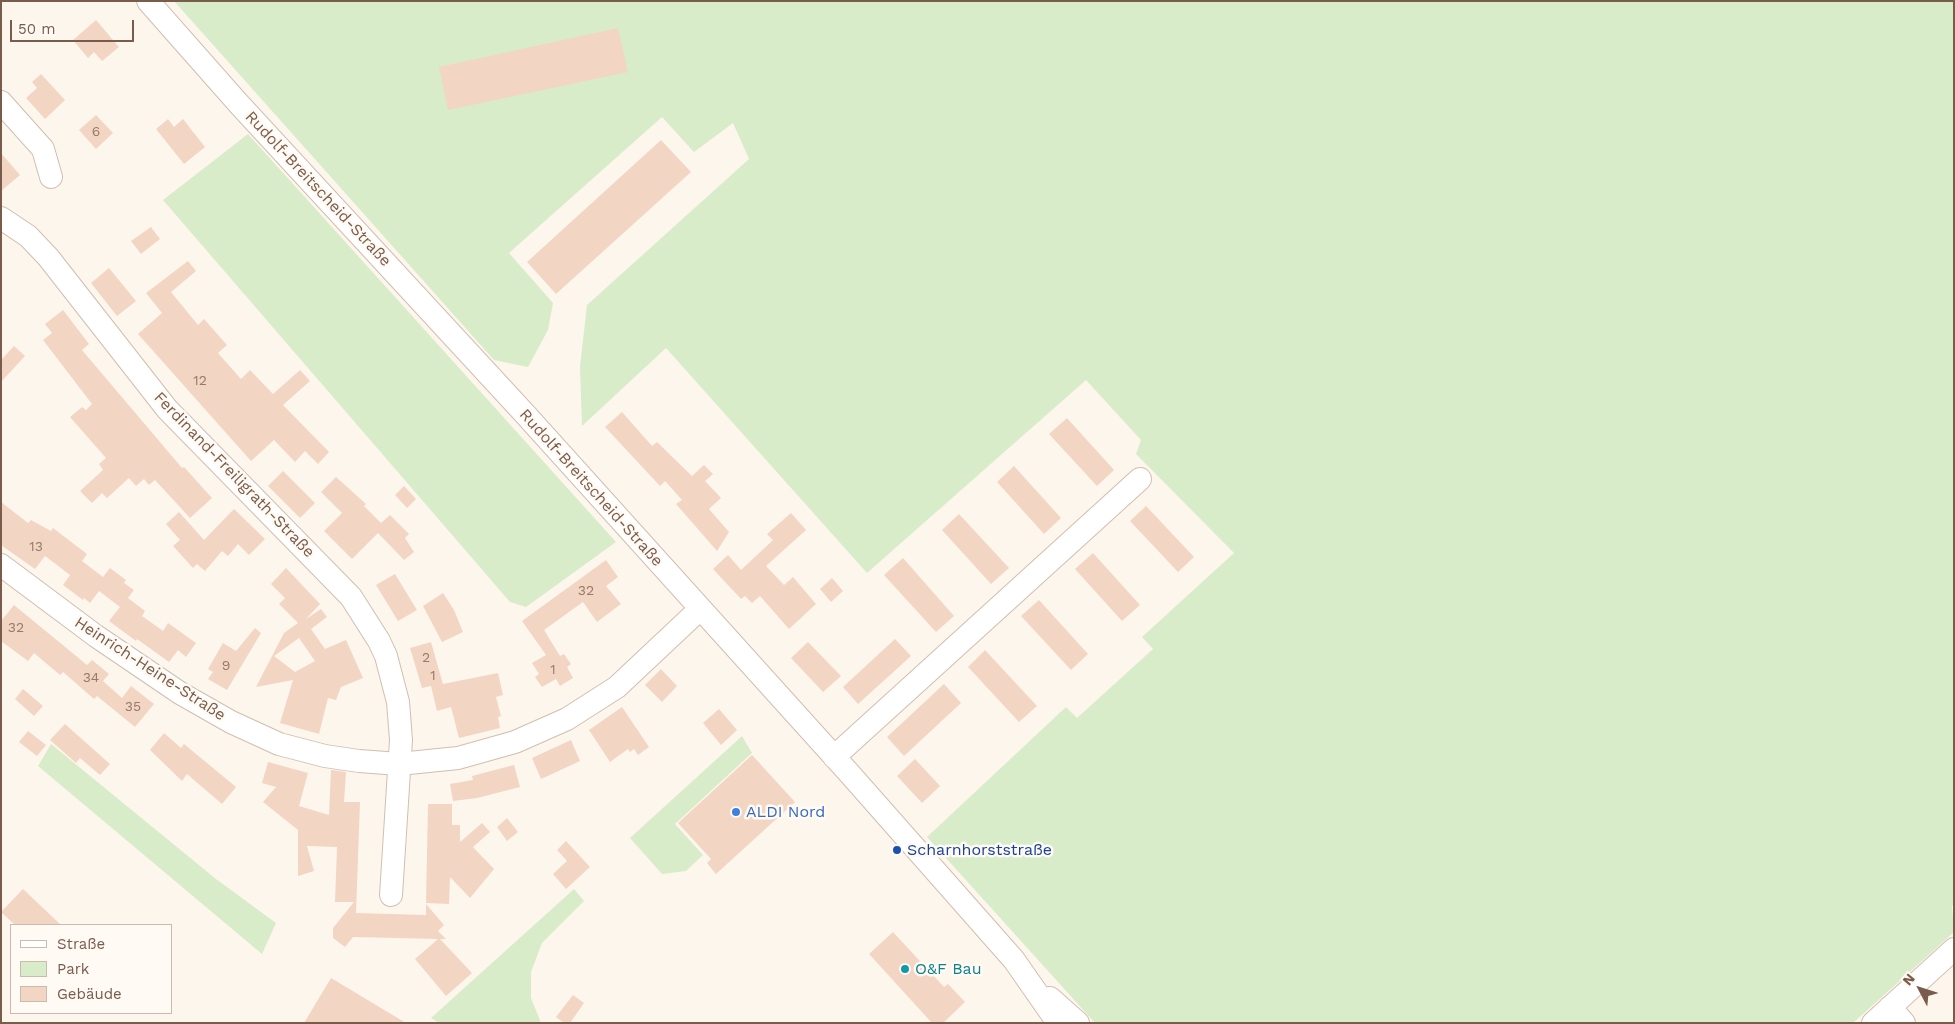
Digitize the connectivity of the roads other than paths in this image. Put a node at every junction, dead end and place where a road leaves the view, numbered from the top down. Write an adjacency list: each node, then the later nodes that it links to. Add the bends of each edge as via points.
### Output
1 (148, 1): 7 (street, Rudolf-Breitscheid-Straße)
2 (1, 102): 3 (street, via 43,149)
3 (50, 177)
4 (1, 218): 9 (street, Ferdinand-Freiligrath-Straße, via 28,236 167,409 351,597 379,640 391,672 402,740)
5 (1140, 480): 8 (street)
6 (1, 565): 9 (street, Heinrich-Heine-Straße, via 96,636 180,693 231,722 279,744 325,756)
7 (700, 609): 8 (street, Rudolf-Breitscheid-Straße); 9 (street, Heinrich-Heine-Straße, via 617,687 567,719 488,751 458,758)
8 (834, 757): 12 (street, Rudolf-Breitscheid-Straße)
9 (399, 764): 10 (street)
10 (391, 895)
11 (1954, 949): 13 (street)
12 (1029, 979): 14 (street, Rudolf-Breitscheid-Straße); 15 (street, Rudolf-Breitscheid-Straße)
13 (1897, 1015): 16 (street)
14 (1058, 1023)
15 (1078, 1023)
16 (1873, 1023)

